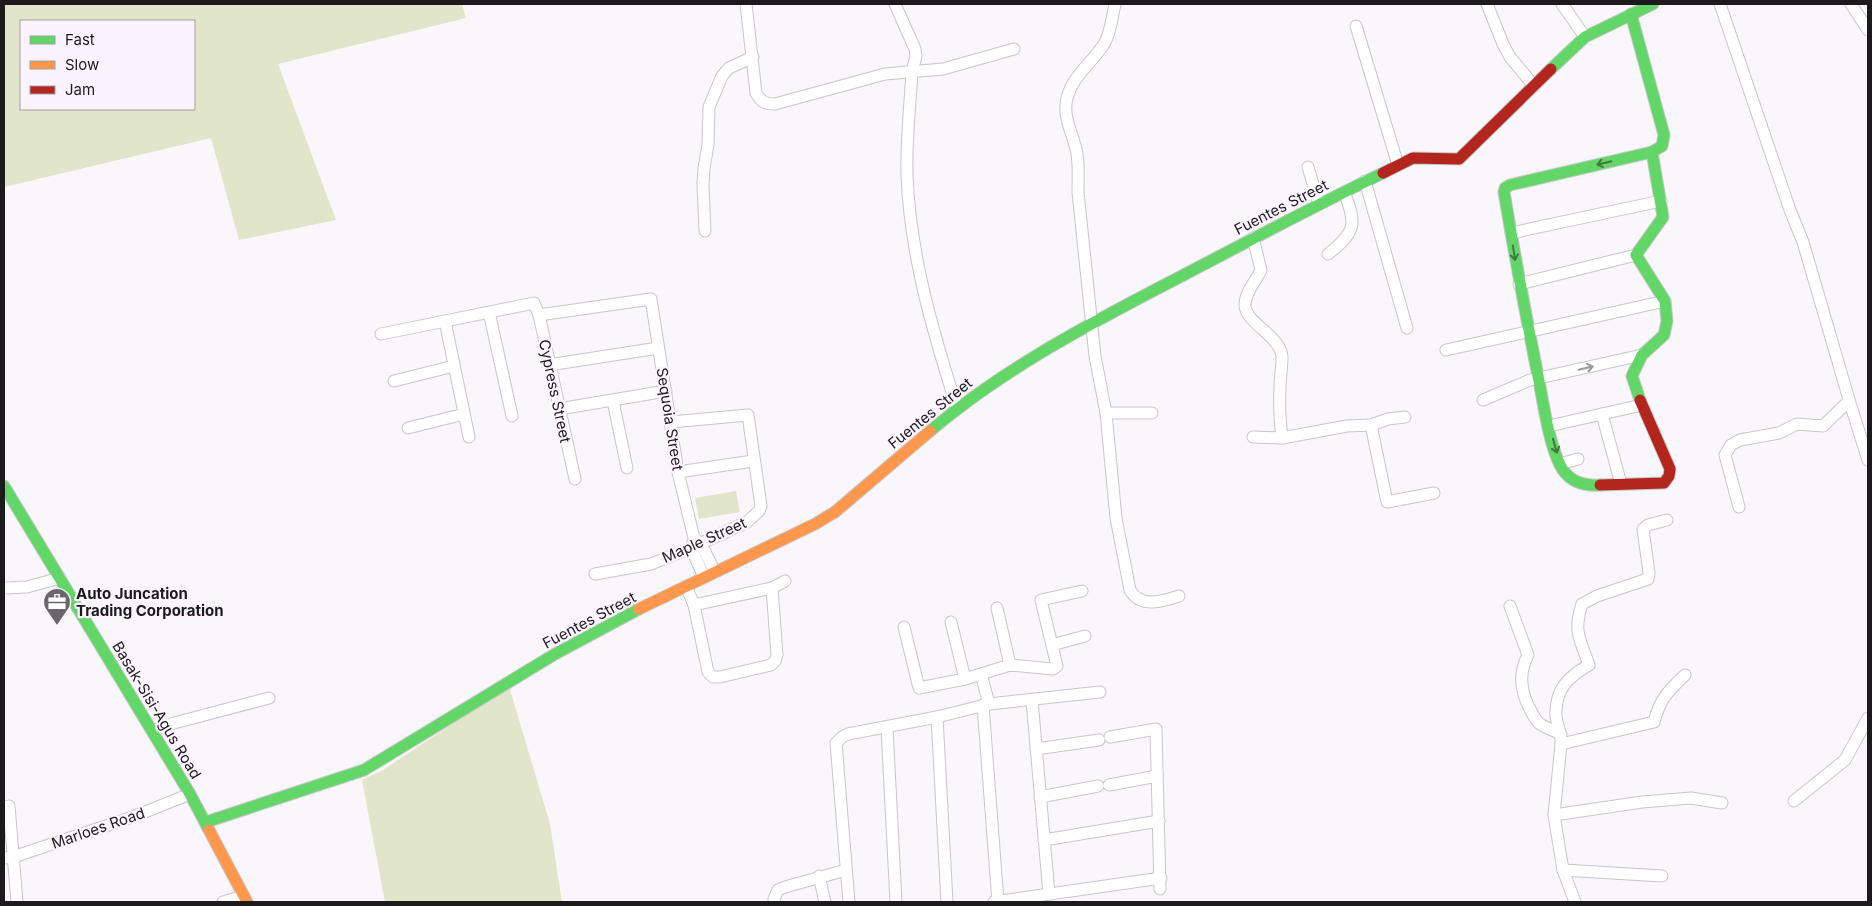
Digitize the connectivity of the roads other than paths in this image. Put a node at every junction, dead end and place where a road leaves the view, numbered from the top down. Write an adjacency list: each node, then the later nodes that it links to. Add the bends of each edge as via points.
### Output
1 (746, 4): 14 (street)
2 (895, 4): 15 (street, via 916,56)
3 (1115, 4): 34 (street, via 1109,34 1072,87 1065,114 1076,152)
4 (1487, 4): 16 (street, via 1510,57)
5 (1562, 4): 12 (street)
6 (1653, 4): 9 (street, Fuentes Street)
7 (1720, 4): 48 (street, via 1803,242)
8 (1851, 4): 11 (street)
9 (1631, 14): 12 (street, Fuentes Street); 17 (street, via 1664,134 1662,146)
10 (1356, 26): 18 (street)
11 (1868, 30)
12 (1585, 37): 16 (street, Fuentes Street)
13 (1014, 49): 15 (street, via 943,68)
14 (753, 57): 15 (street, via 756,93 767,104 885,74); 24 (street, via 729,68 722,76 709,107 703,185)
15 (912, 72): 50 (street, via 907,173 910,212 930,322)
16 (1534, 86): 18 (street, Fuentes Street, via 1459,159 1413,158)
17 (1652, 152): 22 (street); 25 (street, one-way to 25, via 1510,185 1504,192)
18 (1398, 165): 20 (street, Fuentes Street)
19 (1308, 167): 23 (street)
20 (1365, 181): 21 (street, Fuentes Street); 35 (street)
21 (1344, 192): 23 (street, Fuentes Street); 27 (street, via 1352,226 1345,240)
22 (1661, 201): 25 (street); 28 (street, via 1663,217)
23 (1318, 204): 26 (street, Fuentes Street)
24 (705, 231)
25 (1511, 233): 29 (street, one-way to 29)
26 (1253, 238): 34 (street, Fuentes Street); 64 (street, via 1260,270 1245,304 1247,312 1276,344 1282,356)
27 (1328, 254)
28 (1636, 256): 29 (street); 30 (street)
29 (1519, 284): 36 (street)
30 (1665, 301): 36 (street); 40 (street, via 1667,321 1664,335)
31 (488, 312): 32 (street, Cypress Street, via 534,303); 33 (street); 56 (street)
32 (539, 315): 38 (street, Sequoia Street, via 651,299); 42 (street, Cypress Street)
33 (445, 321): 37 (street); 41 (street)
34 (1093, 322): 50 (street, Fuentes Street, via 1001,377); 52 (street, via 1095,356)
35 (1407, 328)
36 (1529, 330): 39 (street); 43 (street)
37 (381, 334)
38 (658, 348): 42 (street); 45 (street, Sequoia Street)
39 (1446, 350)
40 (1642, 355): 43 (street, one-way to 40); 49 (street, via 1632,376)
41 (454, 366): 44 (street); 54 (street)
42 (550, 366): 51 (street, Cypress Street)
43 (1538, 378): 46 (street); 60 (street)
44 (394, 381)
45 (666, 391): 47 (street); 58 (street, Sequoia Street)
46 (1483, 400)
47 (613, 401): 51 (street); 69 (street)
48 (1849, 401): 66 (street); 75 (street, via 1823,426 1798,424 1779,433 1740,440 1731,445 1725,455)
49 (1642, 405): 55 (street); 72 (street, via 1670,469 1669,476 1664,483)
50 (957, 408): 78 (street, Fuentes Street, via 835,512)
51 (560, 409): 71 (street, Cypress Street)
52 (1106, 413): 53 (street); 87 (street, via 1116,518 1132,595 1149,602)
53 (1152, 413)
54 (464, 414): 61 (street); 62 (street)
55 (1602, 414): 60 (street); 72 (street)
56 (512, 416)
57 (1404, 417): 59 (street)
58 (671, 422): 67 (street, via 748,415); 70 (street, Sequoia Street)
59 (1371, 425): 64 (street); 74 (street, via 1386,502)
60 (1549, 426): 68 (street, one-way to 68)
61 (408, 428)
62 (469, 437)
63 (1253, 438): 64 (street)
64 (1282, 438)
65 (1578, 459): 68 (street)
66 (1868, 460)
67 (753, 461): 70 (street); 77 (street, Maple Street, via 761,506 759,511 747,522)
68 (1560, 464): 72 (street, via 1572,479 1581,484)
69 (627, 468)
70 (678, 472): 77 (street, Sequoia Street)
71 (575, 479)
72 (1621, 484)
73 (4, 486): 81 (street, Basak-Sisi-Agus Road)
74 (1434, 493)
75 (1739, 507)
76 (1668, 520): 107 (street, via 1643,529 1648,579 1596,596 1582,604 1577,630 1590,665 1566,681 1560,692 1556,717)
77 (695, 544): 78 (street, Sequoia Street); 79 (street, Maple Street, via 651,564); 80 (street, Sequoia Street)
78 (715, 572): 80 (street, Fuentes Street)
79 (595, 574)
80 (704, 577): 83 (street, Fuentes Street)
81 (60, 578): 84 (street, via 27,587); 106 (street, Basak-Sisi-Agus Road)
82 (785, 581): 85 (street)
83 (686, 586): 88 (street); 117 (street, Fuentes Street, via 555,654 364,770)
84 (4, 588)
85 (772, 588): 88 (street); 88 (street, via 775,661 771,666 720,677 713,677 708,672)
86 (1082, 591): 94 (street, via 1042,600)
87 (1180, 596)
88 (694, 604)
89 (1510, 606): 107 (street, via 1528,655 1521,674 1526,703 1539,724)
90 (997, 608): 95 (street)
91 (951, 622): 98 (street)
92 (904, 627): 98 (street, via 919,688)
93 (1085, 636): 94 (street)
94 (1052, 645): 95 (street, via 1056,666 1053,669)
95 (1010, 665): 96 (street)
96 (981, 674): 98 (street); 102 (street)
97 (1686, 675): 107 (street, via 1665,693 1654,722)
98 (964, 679)
99 (1100, 692): 101 (street)
100 (269, 698): 106 (street)
101 (1032, 700): 102 (street); 108 (street)
102 (986, 704): 103 (street); 134 (street)
103 (937, 717): 105 (street); 132 (street)
104 (1868, 718): 112 (street, via 1845,760)
105 (887, 728): 120 (street, via 848,734 836,743); 131 (street)
106 (153, 731): 110 (street, Basak-Sisi-Agus Road)
107 (1561, 739): 115 (street)
108 (1036, 749): 109 (street, via 1156,730); 111 (street)
109 (1158, 776): 111 (street); 116 (street)
110 (190, 794): 117 (street, Basak-Sisi-Agus Road); 119 (street, Marloes Road, via 130,818)
111 (1040, 797): 118 (street)
112 (1794, 801)
113 (1722, 803): 115 (street, via 1691,798)
114 (6, 806): 119 (street)
115 (1554, 815): 121 (street)
116 (1159, 821): 118 (street); 124 (street, via 1160,883)
117 (206, 822): 125 (street, Basak-Sisi-Agus Road)
118 (1044, 840): 124 (street)
119 (8, 858): 126 (street)
120 (846, 870): 122 (street); 130 (street)
121 (1563, 870): 123 (street); 135 (street)
122 (819, 876): 128 (street, via 778,890); 129 (street)
123 (1662, 876)
124 (1049, 894): 134 (street)
125 (245, 899): 127 (street)
126 (17, 902)
127 (223, 902)
128 (774, 902)
129 (825, 902)
130 (849, 902)
131 (896, 902)
132 (948, 902)
133 (994, 902): 134 (street)
134 (998, 902)
135 (1574, 902)

